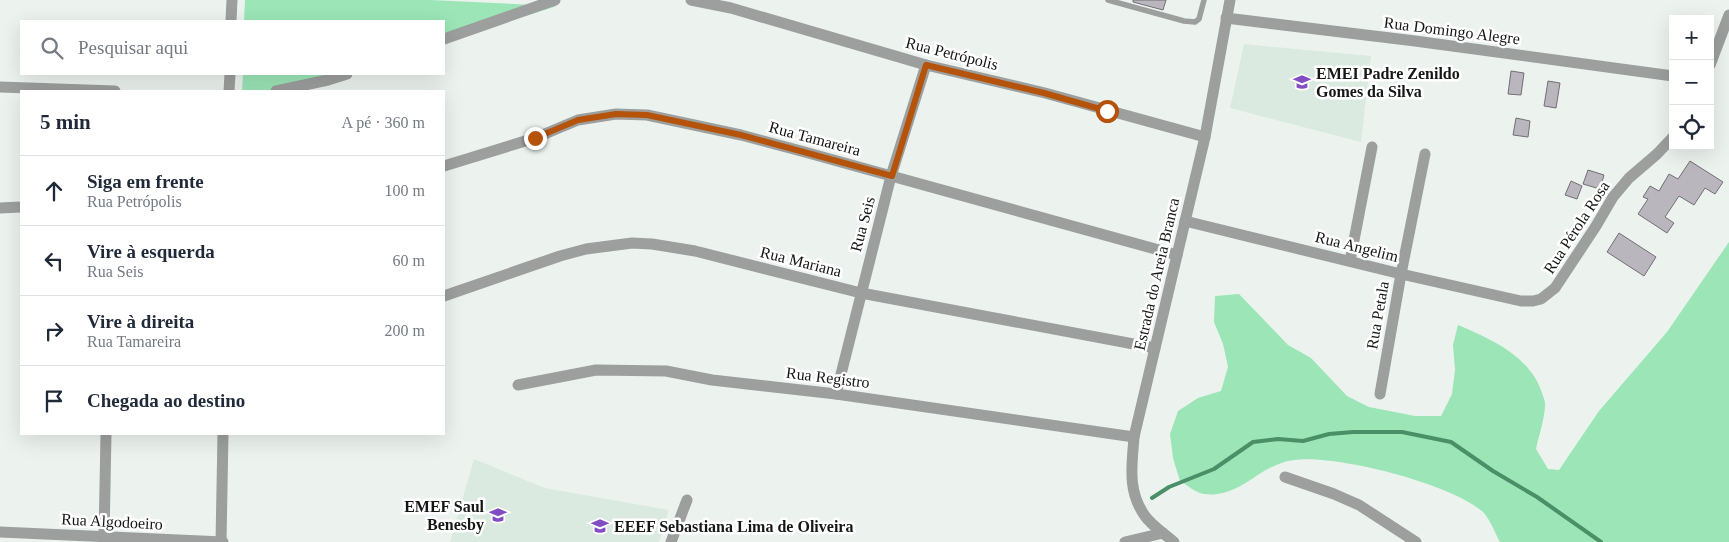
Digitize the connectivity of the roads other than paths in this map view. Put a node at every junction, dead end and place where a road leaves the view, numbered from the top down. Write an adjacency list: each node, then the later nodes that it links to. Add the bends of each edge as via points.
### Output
1 (232, 0): 9 (street)
2 (555, 0): 10 (street)
3 (690, 0): 12 (street, Rua Petrópolis, via 740,10)
4 (1108, 0): 5 (lane, via 1195,22 1201,16)
5 (1204, 0)
6 (1230, 0): 8 (street, Estrada do Areia Branca)
7 (1729, 15): 11 (street)
8 (1226, 18): 15 (street, Rua Domingo Alegre); 20 (street, Estrada do Areia Branca)
9 (231, 20)
10 (445, 39)
11 (1712, 60)
12 (926, 65): 20 (street, Rua Petrópolis, via 1044,93); 25 (street, Rua Seis)
13 (230, 75): 18 (street)
14 (344, 75): 19 (street)
15 (1669, 75)
16 (0, 87): 17 (street)
17 (86, 90)
18 (229, 90)
19 (281, 90)
20 (1205, 138): 28 (street, Estrada do Areia Branca)
21 (1669, 141): 34 (street, Rua Pérola Rosa, via 1613,197 1555,288 1541,299)
22 (1372, 147): 30 (street)
23 (1425, 154): 31 (street, Rua Petala)
24 (445, 166): 25 (street, Rua Tamareira, via 535,138 578,120 616,114 647,115 698,125)
25 (892, 176): 29 (street, Rua Tamareira); 32 (street, Rua Seis)
26 (0, 208): 27 (street)
27 (20, 208)
28 (1185, 221): 29 (street, Estrada do Areia Branca); 30 (street, Rua Angelim)
29 (1177, 255): 35 (street, Estrada do Areia Branca)
30 (1350, 261): 31 (street, Rua Angelim)
31 (1401, 274): 34 (street, Rua Angelim); 38 (street, Rua Petala)
32 (861, 293): 33 (street, Rua Mariana, via 696,251 632,243 560,256); 35 (street, Rua Mariana); 37 (street, Rua Seis)
33 (445, 296)
34 (1521, 301)
35 (1155, 348): 41 (street, Estrada do Areia Branca)
36 (518, 385): 37 (street, Rua Registro, via 618,369 666,371 712,380)
37 (836, 394): 41 (street, Rua Registro)
38 (1380, 394)
39 (106, 435): 46 (street)
40 (224, 435): 47 (street)
41 (1134, 437): 45 (street, Estrada do Areia Branca, via 1133,492 1146,517)
42 (1285, 476): 51 (street, via 1359,505)
43 (687, 500): 48 (street)
44 (0, 532): 46 (street, Rua Algodoeiro)
45 (1163, 533): 49 (street); 50 (street, Estrada do Areia Branca)
46 (104, 538): 47 (street, Rua Algodoeiro)
47 (222, 542)
48 (671, 542)
49 (1125, 542)
50 (1174, 542)
51 (1416, 542)

